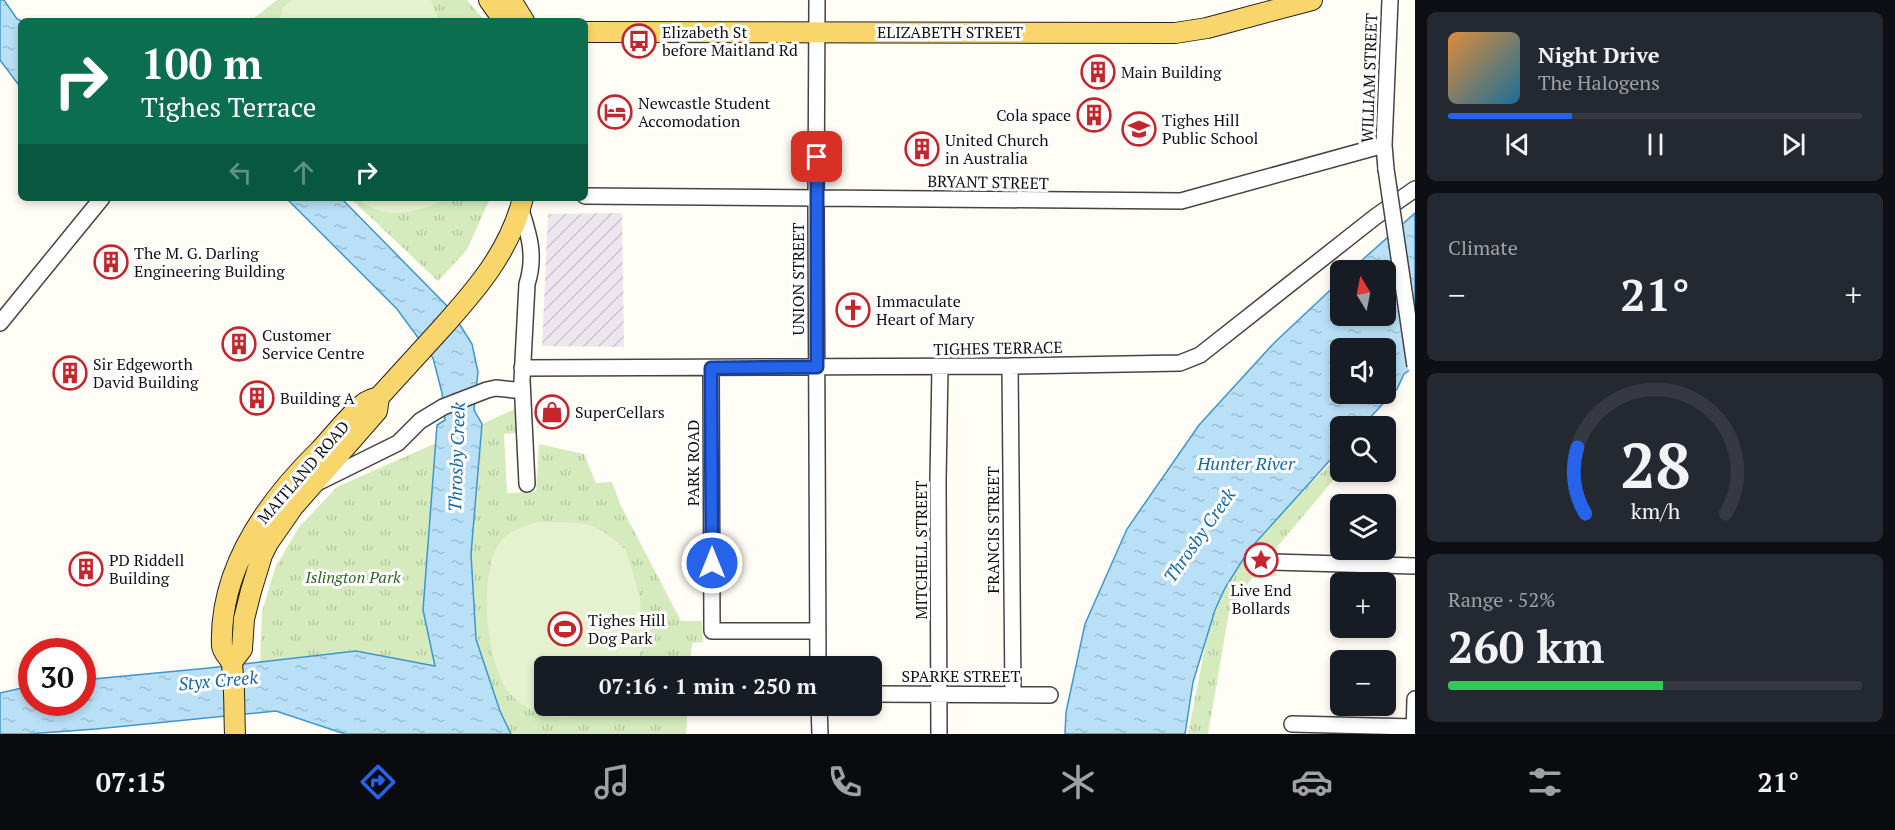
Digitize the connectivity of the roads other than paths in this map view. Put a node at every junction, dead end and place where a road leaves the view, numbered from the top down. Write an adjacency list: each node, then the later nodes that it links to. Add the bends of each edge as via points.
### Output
1 (489, 0): 6 (main road)
2 (511, 0): 7 (main road)
3 (817, 0): 9 (street, UNION STREET)
4 (1312, 0): 9 (main road, ELIZABETH STREET, via 1175,33)
5 (1390, 0): 10 (street, WILLIAM STREET)
6 (502, 18)
7 (522, 18)
8 (588, 32): 9 (main road, ELIZABETH STREET)
9 (817, 32): 13 (street, UNION STREET)
10 (1384, 157): 13 (street, BRYANT STREET, via 1182,201); 18 (street, WILLIAM STREET, bridge)
11 (1415, 189): 17 (street, TIGHES TERRACE, via 1200,355 1180,363)
12 (588, 196): 13 (street, BRYANT STREET)
13 (816, 198): 19 (street, UNION STREET)
14 (100, 201): 16 (street)
15 (522, 202): 21 (street, via 531,239); 24 (main road, MAITLAND ROAD, via 498,258 482,281)
16 (0, 323)
17 (1010, 366): 20 (street, TIGHES TERRACE); 34 (street, FRANCIS STREET)
18 (1415, 366)
19 (817, 367): 20 (street, TIGHES TERRACE); 22 (street, TIGHES TERRACE); 29 (street, UNION STREET)
20 (940, 367): 32 (street, MITCHELL STREET)
21 (522, 368): 22 (street, TIGHES TERRACE); 23 (street)
22 (711, 368): 29 (street, PARK ROAD, via 712,631)
23 (522, 388): 25 (street); 26 (street, via 487,390 443,407 420,421 398,443)
24 (379, 397): 26 (main road, MAITLAND ROAD, via 377,411); 31 (main road, MAITLAND ROAD, via 364,402 308,462 267,510 247,543 226,602 222,649)
25 (527, 484)
26 (312, 486): 31 (main road, MAITLAND ROAD, via 284,519 262,555 247,607 242,649)
27 (1272, 562): 28 (street)
28 (1415, 566)
29 (818, 631): 30 (street, UNION STREET)
30 (819, 656)
31 (232, 662): 39 (main road, MAITLAND ROAD)
32 (939, 693): 33 (street, SPARKE STREET); 34 (street, SPARKE STREET); 42 (street, MITCHELL STREET)
33 (882, 694)
34 (1013, 694): 35 (street, SPARKE STREET)
35 (1050, 695)
36 (1415, 699): 40 (street)
37 (819, 716): 41 (street)
38 (1292, 724): 40 (street)
39 (235, 725)
40 (1414, 727): 43 (street)
41 (820, 734)
42 (939, 734)
43 (1414, 734)

